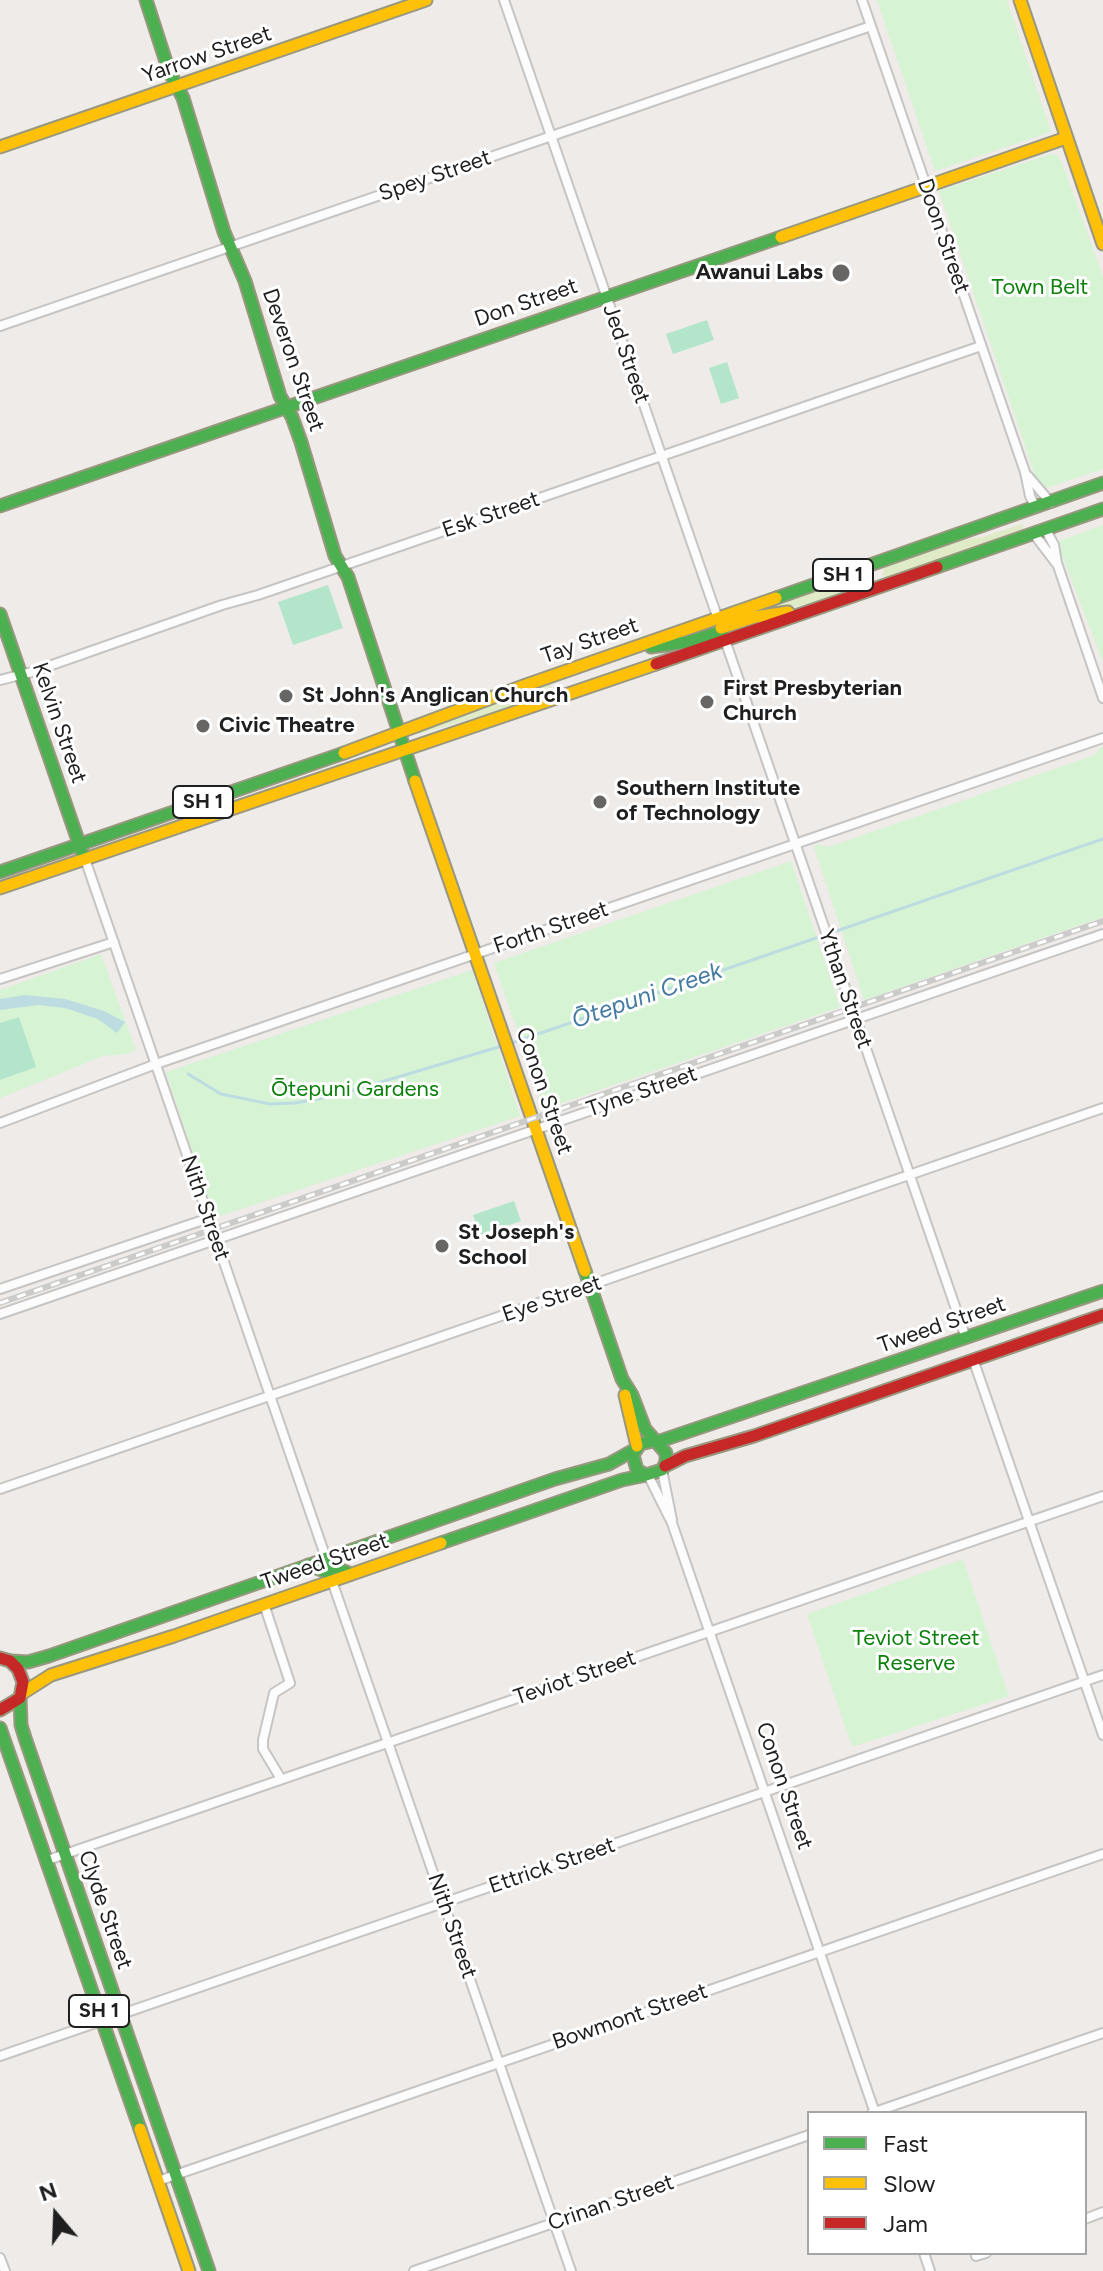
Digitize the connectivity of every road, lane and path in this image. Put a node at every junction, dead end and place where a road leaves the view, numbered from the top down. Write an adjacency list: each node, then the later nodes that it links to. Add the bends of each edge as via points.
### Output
1 (146, 0): 7 (main road, Deveron Street)
2 (426, 0): 7 (main road, Yarrow Street)
3 (504, 0): 8 (street, Jed Street)
4 (862, 0): 6 (street, Doon Street)
5 (1020, 0): 9 (main road)
6 (871, 26): 8 (street, Spey Street); 11 (street, Doon Street)
7 (176, 86): 10 (main road, Yarrow Street); 13 (main road, Deveron Street)
8 (551, 136): 13 (street, Spey Street); 14 (street, Jed Street)
9 (1066, 138): 11 (main road, Don Street); 12 (main road)
10 (0, 147)
11 (926, 186): 14 (main road, Don Street); 16 (street, Doon Street)
12 (1103, 244)
13 (231, 246): 15 (street, Spey Street); 17 (main road, Deveron Street)
14 (606, 296): 17 (main road, Don Street); 18 (street, Jed Street)
15 (0, 326)
16 (981, 346): 18 (street, Esk Street); 19 (street, Doon Street)
17 (287, 406): 22 (main road, Don Street); 29 (main road, Deveron Street)
18 (661, 456): 29 (street, Esk Street); 32 (street, Jed Street)
19 (1025, 472): 21 (street, Doon Street); 23 (street, Doon Street)
20 (1103, 483): 21 (main road, Tay Street / SH 1)
21 (1051, 503): 23 (main road, Tay Street / SH 1)
22 (0, 506)
23 (1036, 508): 25 (main road, Tay Street / SH 1); 26 (main road)
24 (1103, 509): 26 (main road, Tay Street / SH 1)
25 (1013, 517): 27 (main road, via 1034,521); 28 (main road, Tay Street / SH 1)
26 (1068, 522): 27 (main road, Tay Street / SH 1)
27 (1040, 532): 30 (main road, Tay Street / SH 1); 37 (street, via 1054,545)
28 (873, 564): 30 (main road); 32 (main road, Tay Street / SH 1)
29 (342, 566): 34 (street, Esk Street); 38 (main road, Deveron Street)
30 (881, 587): 32 (main road, Tay Street / SH 1)
31 (0, 614): 34 (main road, Kelvin Street)
32 (722, 629): 33 (main road, Tay Street / SH 1, via 688,642 623,651); 36 (main road, Tay Street / SH 1); 41 (street, Ythan Street)
33 (592, 662): 36 (main road, via 589,673); 38 (main road, Tay Street / SH 1)
34 (21, 675): 35 (street, Esk Street); 42 (main road, Kelvin Street)
35 (0, 680)
36 (603, 682): 40 (main road, Tay Street / SH 1)
37 (1103, 698)
38 (399, 734): 40 (main road, Deveron Street); 42 (main road, Tay Street / SH 1)
39 (1103, 738): 41 (street, Forth Street)
40 (404, 750): 43 (main road, Tay Street / SH 1); 48 (main road, Conon Street)
41 (795, 844): 48 (street, Forth Street); 50 (street, Ythan Street)
42 (80, 845): 43 (main road, Kelvin Street); 44 (main road, Tay Street / SH 1)
43 (85, 859): 45 (main road, Tay Street / SH 1); 47 (street, Nith Street)
44 (0, 872)
45 (0, 888)
46 (1103, 934): 50 (street, Tyne Street)
47 (114, 942): 49 (street); 51 (street, Nith Street)
48 (476, 954): 51 (street, Forth Street); 54 (main road, Conon Street)
49 (0, 979)
50 (856, 1019): 54 (street, Tyne Street); 55 (street, Ythan Street)
51 (156, 1064): 53 (street, Forth Street); 56 (street, Nith Street)
52 (1103, 1108): 55 (street, Eye Street)
53 (0, 1123)
54 (535, 1129): 57 (street, Tyne Street); 58 (main road, Conon Street)
55 (910, 1175): 58 (street, Eye Street); 63 (street, Ythan Street)
56 (209, 1218): 57 (street, Nith Street); 59 (street)
57 (216, 1239): 61 (street, Tyne Street); 68 (street, Nith Street)
58 (590, 1285): 67 (main road, Conon Street); 68 (street, Eye Street)
59 (0, 1289)
60 (1103, 1291): 63 (main road, Tweed Street)
61 (0, 1314)
62 (1103, 1315): 65 (main road, Tweed Street)
63 (966, 1338): 64 (main road, Tweed Street); 65 (main road)
64 (948, 1344): 66 (main road); 69 (main road, Tweed Street)
65 (992, 1353): 66 (main road, Tweed Street)
66 (973, 1359): 71 (main road, Tweed Street, via 685,1456); 76 (street)
67 (622, 1379): 69 (main road, Conon Street); 70 (main road)
68 (270, 1396): 73 (street, Eye Street); 79 (street, Nith Street)
69 (655, 1442): 70 (main road); 71 (main road, Conon Street, via 666,1453)
70 (636, 1448): 72 (main road, Conon Street, via 634,1465); 75 (main road, Tweed Street, via 609,1464)
71 (664, 1468): 72 (main road); 77 (street)
72 (647, 1475): 77 (street, Conon Street); 78 (main road, Tweed Street)
73 (0, 1489)
74 (1103, 1496): 76 (street, Teviot Street)
75 (485, 1504): 78 (main road); 79 (main road, Tweed Street)
76 (1029, 1521): 85 (street, Teviot Street); 89 (street)
77 (672, 1523): 85 (street, Conon Street)
78 (492, 1525): 81 (main road, Tweed Street)
79 (326, 1558): 80 (main road, Tweed Street); 81 (main road)
80 (308, 1565): 82 (main road, via 327,1572); 84 (main road, Tweed Street)
81 (351, 1574): 82 (main road, Tweed Street)
82 (332, 1581): 83 (main road, Tweed Street); 94 (street, Nith Street)
83 (264, 1604): 86 (main road, Tweed Street); 95 (street, via 290,1683 274,1693 263,1740)
84 (167, 1613): 86 (main road); 87 (main road, Tweed Street, via 39,1660)
85 (710, 1632): 94 (street, Teviot Street); 96 (street, Conon Street)
86 (174, 1636): 90 (main road, Tweed Street, via 51,1675)
87 (4, 1658): 90 (main road, Clyde Street / SH 1, via 21,1675)
88 (1103, 1675): 89 (street, Ettrick Street)
89 (1085, 1682): 93 (street); 96 (street, Ettrick Street)
90 (20, 1696): 91 (main road); 97 (main road, Clyde Street / SH 1, via 21,1725)
91 (0, 1710)
92 (0, 1728): 99 (main road, Clyde Street / SH 1)
93 (1103, 1735)
94 (389, 1741): 95 (street, Teviot Street); 100 (street, Nith Street)
95 (281, 1779): 97 (street, Teviot Street)
96 (765, 1792): 100 (street, Ettrick Street); 101 (street, Conon Street)
97 (65, 1854): 99 (street, Teviot Street); 102 (main road, Clyde Street / SH 1)
98 (1103, 1854): 101 (street, Bowmont Street)
99 (48, 1860): 103 (main road, Clyde Street / SH 1)
100 (445, 1903): 102 (street, Ettrick Street); 106 (street, Nith Street)
101 (820, 1952): 106 (street, Bowmont Street); 107 (street, Conon Street)
102 (120, 2014): 103 (street, Ettrick Street); 110 (main road, Clyde Street / SH 1)
103 (102, 2021): 105 (street, Ettrick Street); 111 (main road, Clyde Street / SH 1)
104 (1103, 2033): 108 (street)
105 (0, 2056)
106 (500, 2063): 110 (street, Bowmont Street); 112 (street, Nith Street)
107 (873, 2111)
108 (880, 2111)
109 (807, 2136): 112 (street, Crinan Street)
110 (175, 2175): 111 (street, Bowmont Street); 116 (main road, Clyde Street / SH 1)
111 (158, 2181): 115 (main road, Clyde Street / SH 1)
112 (554, 2222): 117 (street, Crinan Street); 118 (street, Nith Street)
113 (0, 2258): 114 (street)
114 (5, 2271)
115 (189, 2271)
116 (209, 2271)
117 (414, 2271)
118 (571, 2271)

